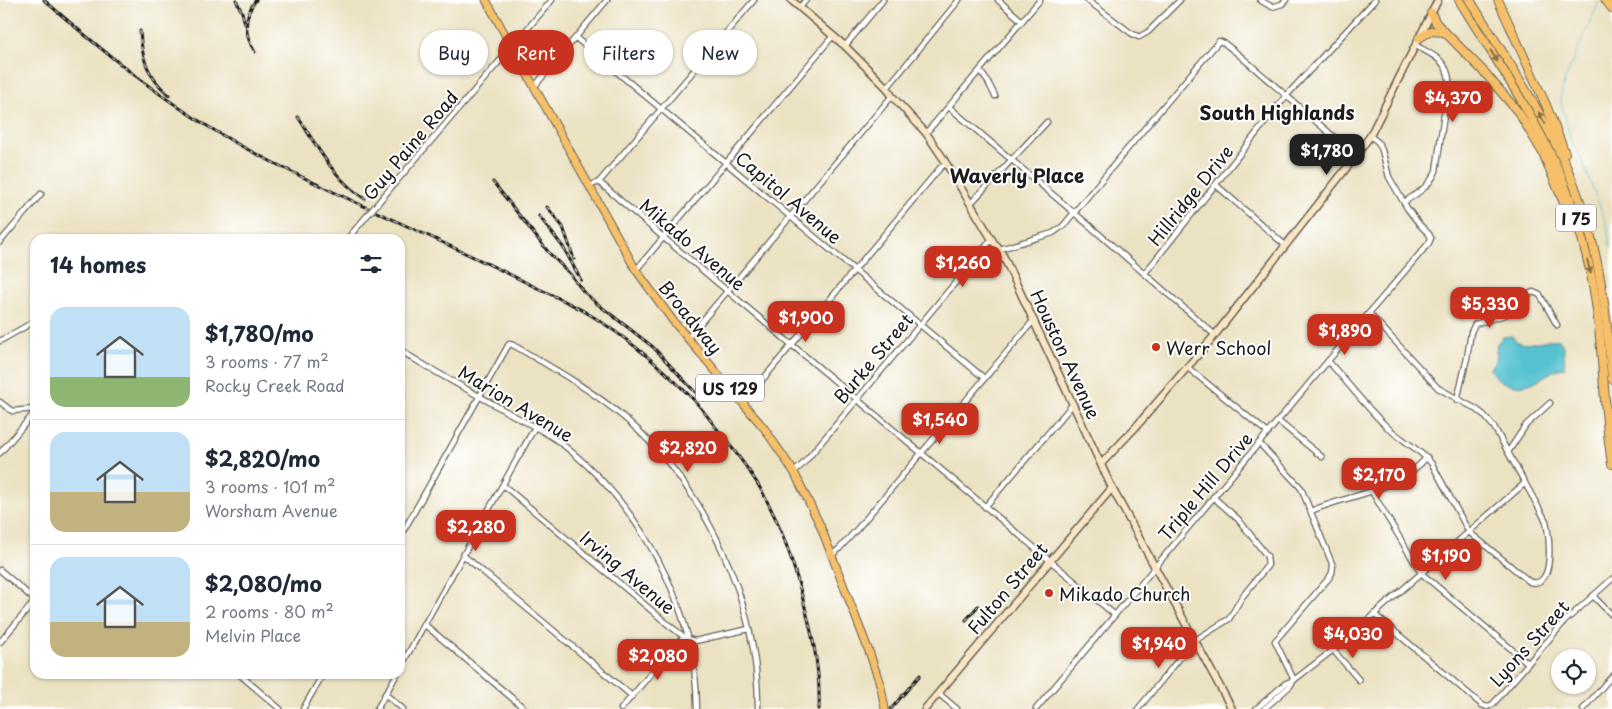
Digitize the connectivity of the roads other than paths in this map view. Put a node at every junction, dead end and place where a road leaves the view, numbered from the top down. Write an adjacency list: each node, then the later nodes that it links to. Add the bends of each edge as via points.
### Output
1 (486, 0): 26 (main road, Broadway / US 129)
2 (552, 0): 27 (street, Guy Paine Road)
3 (607, 0): 30 (street)
4 (754, 0): 42 (street)
5 (791, 0): 22 (street, Houston Avenue)
6 (806, 0): 22 (street)
7 (883, 0): 32 (street)
8 (959, 0): 37 (street)
9 (998, 0): 25 (street)
10 (1040, 0): 25 (street)
11 (1087, 0): 12 (street, via 1139,37)
12 (1180, 0)
13 (1260, 0): 21 (street)
14 (1286, 0): 21 (street, via 1276,7)
15 (1375, 0): 40 (street, Hillridge Drive)
16 (1438, 0): 24 (street)
17 (1470, 0): 50 (highway, I 75, one-way to 17, via 1541,116)
18 (1498, 0): 50 (highway, via 1559,137)
19 (1605, 0): 23 (main road)
20 (1455, 1): 64 (highway, I 75, one-way to 64, via 1477,29 1553,159)
21 (1267, 2)
22 (800, 7): 29 (street, Houston Avenue)
23 (1612, 9)
24 (1431, 13): 28 (highway); 31 (street)
25 (1022, 21): 34 (street)
26 (503, 30)
27 (526, 30)
28 (1446, 33): 31 (highway, via 1431,31); 64 (highway, via 1498,87 1526,124 1551,170)
29 (832, 37): 32 (street, Houston Avenue); 48 (street)
30 (576, 38): 36 (street); 42 (street, Capitol Avenue)
31 (1417, 42): 45 (street); 55 (street, via 1442,62 1449,79 1436,171 1426,187)
32 (845, 46): 37 (street, Houston Avenue)
33 (498, 62): 59 (street, Guy Paine Road, bridge)
34 (980, 70): 39 (street); 41 (street)
35 (528, 75): 36 (main road, Broadway / US 129)
36 (534, 87): 53 (main road, Broadway / US 129)
37 (887, 88): 38 (street, Houston Avenue)
38 (892, 96): 44 (street, Houston Avenue); 58 (street)
39 (994, 96)
40 (1286, 96): 46 (street); 52 (street, Hillridge Drive); 57 (street, via 1219,41)
41 (949, 107): 44 (street); 47 (street)
42 (661, 109): 48 (street, Capitol Avenue); 51 (street)
43 (1047, 122): 47 (street)
44 (926, 133): 49 (street, Houston Avenue)
45 (1370, 136): 46 (street); 55 (street, Triple Hill Drive, via 1378,142 1388,177)
46 (1356, 156): 63 (street)
47 (1011, 160): 56 (street); 57 (street)
48 (726, 163): 58 (street, Capitol Avenue); 60 (street)
49 (946, 163): 56 (street, Houston Avenue); 67 (street)
50 (1571, 177): 83 (highway, I 75, via 1582,204 1598,264 1607,316)
51 (599, 182): 53 (street); 60 (street, Mikado Avenue)
52 (1216, 184): 63 (street); 68 (street, Hillridge Drive)
53 (589, 186): 66 (main road, Broadway / US 129)
54 (41, 194): 62 (street)
55 (1404, 202): 70 (street, Triple Hill Drive, via 1431,238)
56 (971, 203): 61 (street, Houston Avenue)
57 (1074, 213): 65 (street, via 1052,233); 68 (street)
58 (790, 216): 67 (street, Capitol Avenue); 69 (street)
59 (351, 234)
60 (664, 238): 66 (street); 69 (street, Mikado Avenue)
61 (992, 238): 65 (street, Houston Avenue); 73 (street, Burke Street)
62 (0, 242)
63 (1286, 245): 75 (street)
64 (1585, 248): 103 (highway, I 75, one-way to 103, via 1596,305)
65 (1000, 249): 71 (street, Houston Avenue)
66 (636, 270): 76 (main road, Broadway / US 129)
67 (855, 270): 73 (street, Capitol Avenue); 78 (street)
68 (1144, 273): 75 (street)
69 (728, 292): 76 (street); 78 (street, Mikado Avenue)
70 (1369, 313): 80 (street, Triple Hill Drive); 86 (street, via 1430,381)
71 (1034, 320): 82 (street); 90 (street, Houston Avenue)
72 (30, 324): 77 (street)
73 (920, 325): 82 (street, Capitol Avenue); 85 (street, Burke Street)
74 (1557, 325): 86 (street, via 1540,295 1533,292 1505,315 1475,324)
75 (1214, 335): 81 (street)
76 (687, 339): 88 (main road, Broadway / US 129)
77 (0, 341)
78 (792, 345): 85 (street, Mikado Avenue); 88 (street)
79 (405, 353): 84 (street, Marion Avenue)
80 (1328, 361): 93 (street, Triple Hill Drive); 101 (street, via 1376,416)
81 (1187, 367): 95 (street); 102 (street)
82 (984, 378): 99 (street)
83 (1612, 380)
84 (479, 396): 94 (street, Marion Avenue); 112 (street); 128 (street, via 509,344 570,377 622,416 658,452 698,505 732,575)
85 (857, 399): 99 (street, Mikado Avenue); 104 (street, Burke Street)
86 (1457, 400): 97 (street, via 1476,409 1488,420)
87 (0, 402): 91 (street, via 12,411)
88 (743, 403): 104 (main road, Broadway / US 129)
89 (1550, 403): 97 (street, via 1526,425)
90 (1073, 404): 102 (street, Houston Avenue); 110 (street)
91 (30, 410)
92 (30, 416): 98 (street)
93 (1278, 421): 95 (street, Triple Hill Drive); 100 (street)
94 (535, 427): 106 (street); 129 (street, Marion Avenue, via 578,458 627,512 650,545 673,590)
95 (1268, 433): 96 (street, Triple Hill Drive)
96 (1259, 444): 109 (street, Triple Hill Drive); 111 (street, via 1300,486)
97 (1508, 452): 105 (street)
98 (0, 453)
99 (921, 453): 110 (street, Mikado Avenue); 115 (street)
100 (1322, 457)
101 (1427, 457): 108 (street, via 1405,477); 113 (street)
102 (1101, 464): 107 (street, Houston Avenue)
103 (1612, 464)
104 (794, 472): 115 (main road, Broadway / US 129)
105 (1525, 483): 113 (street); 113 (street, via 1546,521 1548,566 1545,576 1537,583 1530,582)
106 (503, 485): 114 (street); 129 (street, Irving Avenue)
107 (1112, 488): 116 (street, Fulton Street); 117 (street, Houston Avenue)
108 (1372, 492): 111 (street); 119 (street)
109 (1213, 497): 117 (street, Triple Hill Drive); 130 (street, via 1238,519 1269,563 1228,621)
110 (985, 507): 116 (street, Mikado Avenue)
111 (1311, 511): 139 (street, via 1333,569 1329,578 1276,638 1275,644)
112 (405, 528)
113 (1469, 532): 119 (street)
114 (464, 555): 127 (street); 143 (street)
115 (832, 555): 152 (main road, Broadway / US 129, via 878,675)
116 (1049, 561): 125 (street, Mikado Avenue); 141 (street, Fulton Street)
117 (1154, 568): 125 (street, Triple Hill Drive); 130 (street, Houston Avenue)
118 (0, 570): 121 (street)
119 (1421, 573): 124 (street); 134 (street)
120 (1612, 579): 122 (street, Lyons Street)
121 (30, 596)
122 (1593, 596): 126 (street); 134 (street, Lyons Street)
123 (30, 606): 131 (street)
124 (1374, 614): 132 (street); 134 (street, Lyons Street, via 1487,707)
125 (1115, 615): 155 (street, Triple Hill Drive)
126 (1612, 615)
127 (424, 624): 133 (street); 148 (street)
128 (749, 629): 129 (street, via 695,641); 151 (street)
129 (688, 639): 143 (street, via 682,639 675,645); 150 (street, Marion Avenue)
130 (1194, 641): 156 (street); 157 (street, Houston Avenue)
131 (0, 642)
132 (1332, 650): 139 (street); 140 (street)
133 (405, 659)
134 (1528, 663)
135 (1612, 676): 160 (street)
136 (245, 679): 144 (street)
137 (320, 679): 145 (street)
138 (394, 679): 142 (street)
139 (1294, 680): 158 (street); 159 (street)
140 (1359, 680)
141 (938, 693): 153 (street, Fulton Street); 154 (street)
142 (385, 694): 146 (street); 147 (street)
143 (632, 696): 149 (street)
144 (280, 709)
145 (303, 709)
146 (377, 709)
147 (403, 709)
148 (525, 709)
149 (621, 709)
150 (697, 709)
151 (758, 709)
152 (885, 709)
153 (925, 709)
154 (957, 709)
155 (1036, 709)
156 (1138, 709)
157 (1232, 709)
158 (1256, 709)
159 (1264, 709)
160 (1583, 709)

